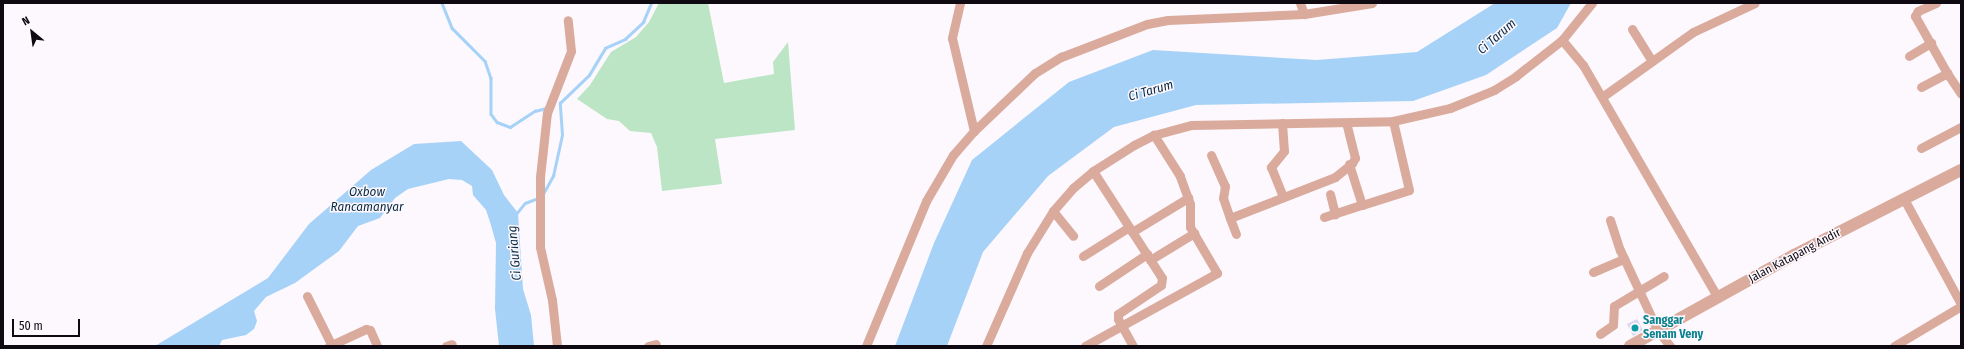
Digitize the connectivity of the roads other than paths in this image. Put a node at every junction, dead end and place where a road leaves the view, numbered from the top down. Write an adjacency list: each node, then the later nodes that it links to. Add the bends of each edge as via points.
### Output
1 (960, 3): 22 (street, via 952,38)
2 (1300, 3): 7 (street)
3 (1372, 3): 7 (street)
4 (1592, 3): 10 (street)
5 (1755, 3): 13 (street, via 1693,32)
6 (1936, 3): 11 (street, via 1915,14)
7 (1304, 14): 22 (street, via 1168,20 1117,33 1061,57 1035,73)
8 (568, 20): 60 (street, via 570,51 543,127 540,247 552,300)
9 (1632, 29): 13 (street)
10 (1562, 40): 17 (street, via 1581,62); 18 (street, via 1494,90 1450,108)
11 (1931, 43): 12 (street); 14 (street)
12 (1909, 56)
13 (1651, 60): 17 (street)
14 (1947, 73): 15 (street); 16 (street)
15 (1921, 88)
16 (1961, 94)
17 (1602, 97): 52 (street)
18 (1393, 121): 20 (street); 33 (street, via 1409,190)
19 (1282, 123): 20 (street); 23 (street, via 1207,124); 30 (street, via 1284,151 1271,167)
20 (1346, 123): 26 (street, via 1355,158)
21 (1961, 127): 24 (street)
22 (974, 131): 61 (street, via 953,155 926,201)
23 (1154, 135): 28 (street); 31 (street, via 1172,160)
24 (1922, 148)
25 (1211, 155): 37 (street, via 1225,186 1223,198)
26 (1349, 164): 30 (street, via 1338,176); 33 (street)
27 (1961, 170): 32 (street, Jalan Katapang Andir)
28 (1093, 171): 34 (street, via 1073,188); 39 (street)
29 (1330, 194): 35 (street)
30 (1283, 197): 37 (street)
31 (1188, 198): 39 (street); 40 (street, via 1189,221)
32 (1904, 199): 49 (street); 52 (street, Jalan Katapang Andir)
33 (1362, 205): 35 (street)
34 (1053, 212): 42 (street); 62 (street, via 1027,253)
35 (1335, 214): 36 (street)
36 (1324, 217)
37 (1230, 218): 41 (street)
38 (1610, 220): 45 (street)
39 (1130, 230): 43 (street); 44 (street)
40 (1194, 233): 44 (street); 54 (street, via 1217,273)
41 (1236, 234)
42 (1073, 236)
43 (1083, 256)
44 (1149, 257): 48 (street); 54 (street, via 1162,282 1118,314)
45 (1624, 259): 46 (street); 50 (street)
46 (1593, 272)
47 (1664, 276): 50 (street)
48 (1099, 286)
49 (1957, 286): 53 (street)
50 (1639, 290): 55 (street); 56 (street, via 1614,306 1614,325)
51 (306, 296): 58 (street)
52 (1718, 298): 55 (street, Jalan Katapang Andir)
53 (1961, 305): 57 (street)
54 (1120, 324): 63 (street); 64 (street)
55 (1658, 331): 65 (street, Jalan Katapang Andir); 66 (street)
56 (1600, 334)
57 (1898, 345)
58 (331, 346): 59 (street, via 366,328 370,330)
59 (377, 346)
60 (557, 346)
61 (866, 346)
62 (986, 346)
63 (1085, 346)
64 (1133, 346)
65 (1630, 346)
66 (1670, 346)

